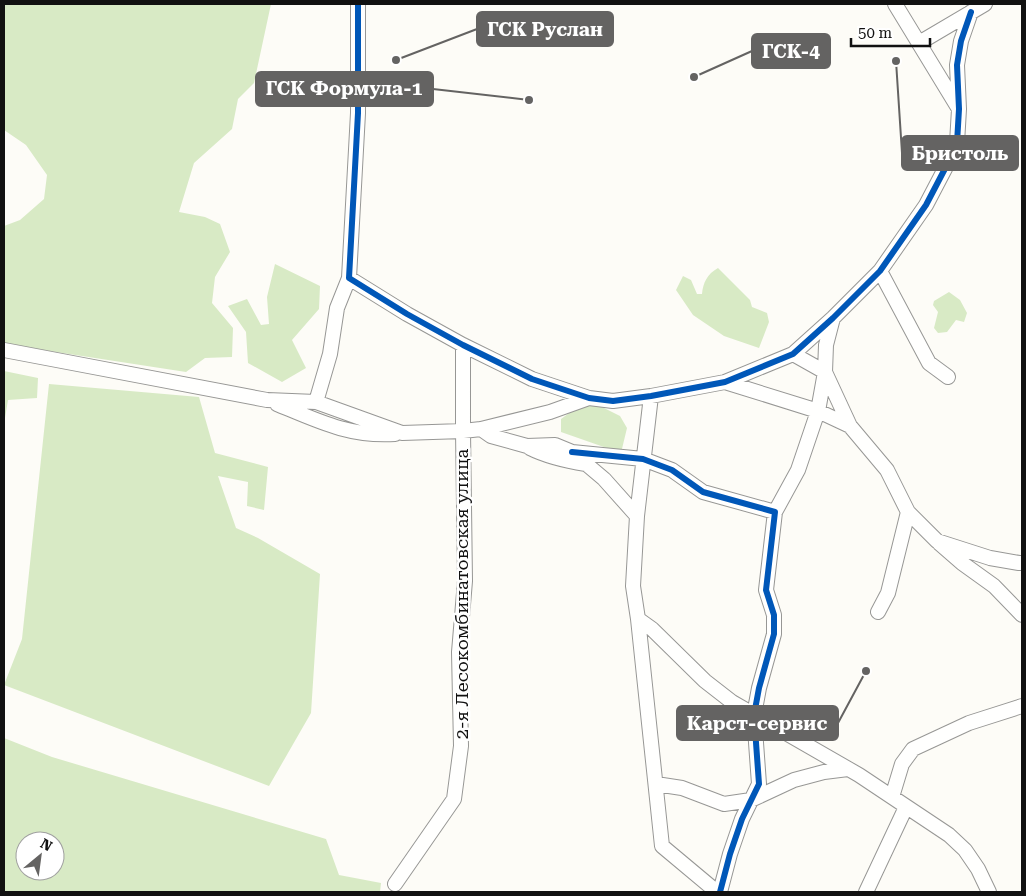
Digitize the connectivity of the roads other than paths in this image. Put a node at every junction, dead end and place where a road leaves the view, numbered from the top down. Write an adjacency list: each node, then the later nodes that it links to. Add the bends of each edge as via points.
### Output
1 (358, 4): 8 (street, via 358,113)
2 (895, 4): 5 (street)
3 (985, 4): 4 (street)
4 (971, 12): 5 (street); 6 (street, via 957,65)
5 (918, 43): 6 (street)
6 (959, 109): 7 (street, via 957,144 949,161 926,205)
7 (880, 271): 9 (street); 14 (street, via 929,363)
8 (349, 278): 10 (street); 19 (street, via 337,308 330,354)
9 (833, 318): 12 (street); 13 (street, via 826,345)
10 (463, 345): 17 (street, via 532,378); 23 (street, 2-я Лесокомбинатовская улица)
11 (4, 350): 18 (street)
12 (793, 354): 13 (street); 15 (street)
13 (825, 372): 20 (street); 21 (street)
14 (948, 377)
15 (725, 382): 16 (street); 20 (street)
16 (651, 396): 17 (street, via 613,401); 27 (street)
17 (589, 398): 22 (street, via 550,412)
18 (267, 400): 19 (street); 24 (street, via 346,431 380,435)
19 (316, 402): 24 (street)
20 (818, 411): 21 (street); 29 (street, via 798,470)
21 (850, 426): 30 (street, via 887,470)
22 (481, 429): 23 (street); 25 (street, via 491,436)
23 (463, 432): 24 (street); 44 (street, 2-я Лесокомбинатовская улица, via 465,580 459,652 461,746 454,799)
24 (402, 433)
25 (527, 446): 26 (street, via 555,445); 28 (street, via 562,460)
26 (572, 452): 27 (street); 28 (street)
27 (643, 459): 29 (street, via 672,470 703,492); 31 (street)
28 (587, 464): 31 (street)
29 (774, 512): 38 (street, via 766,590 774,615 774,634)
30 (908, 512): 32 (street); 34 (street, via 888,593)
31 (636, 516): 36 (street, via 633,586)
32 (937, 541): 33 (street, via 990,558); 35 (street, via 994,586)
33 (1022, 563)
34 (878, 612)
35 (1022, 615)
36 (638, 619): 38 (street, via 705,681); 40 (street)
37 (1022, 706): 41 (street, via 969,723 914,749 902,764)
38 (754, 715): 39 (street); 42 (street, via 759,784)
39 (848, 769): 41 (street); 42 (street, via 794,780)
40 (656, 784): 42 (street, via 682,788 724,804); 45 (street, via 662,846)
41 (892, 797): 43 (street)
42 (751, 800): 45 (street)
43 (906, 807): 46 (street); 47 (street, via 949,835 965,850)
44 (395, 884)
45 (718, 892)
46 (866, 892)
47 (989, 892)

